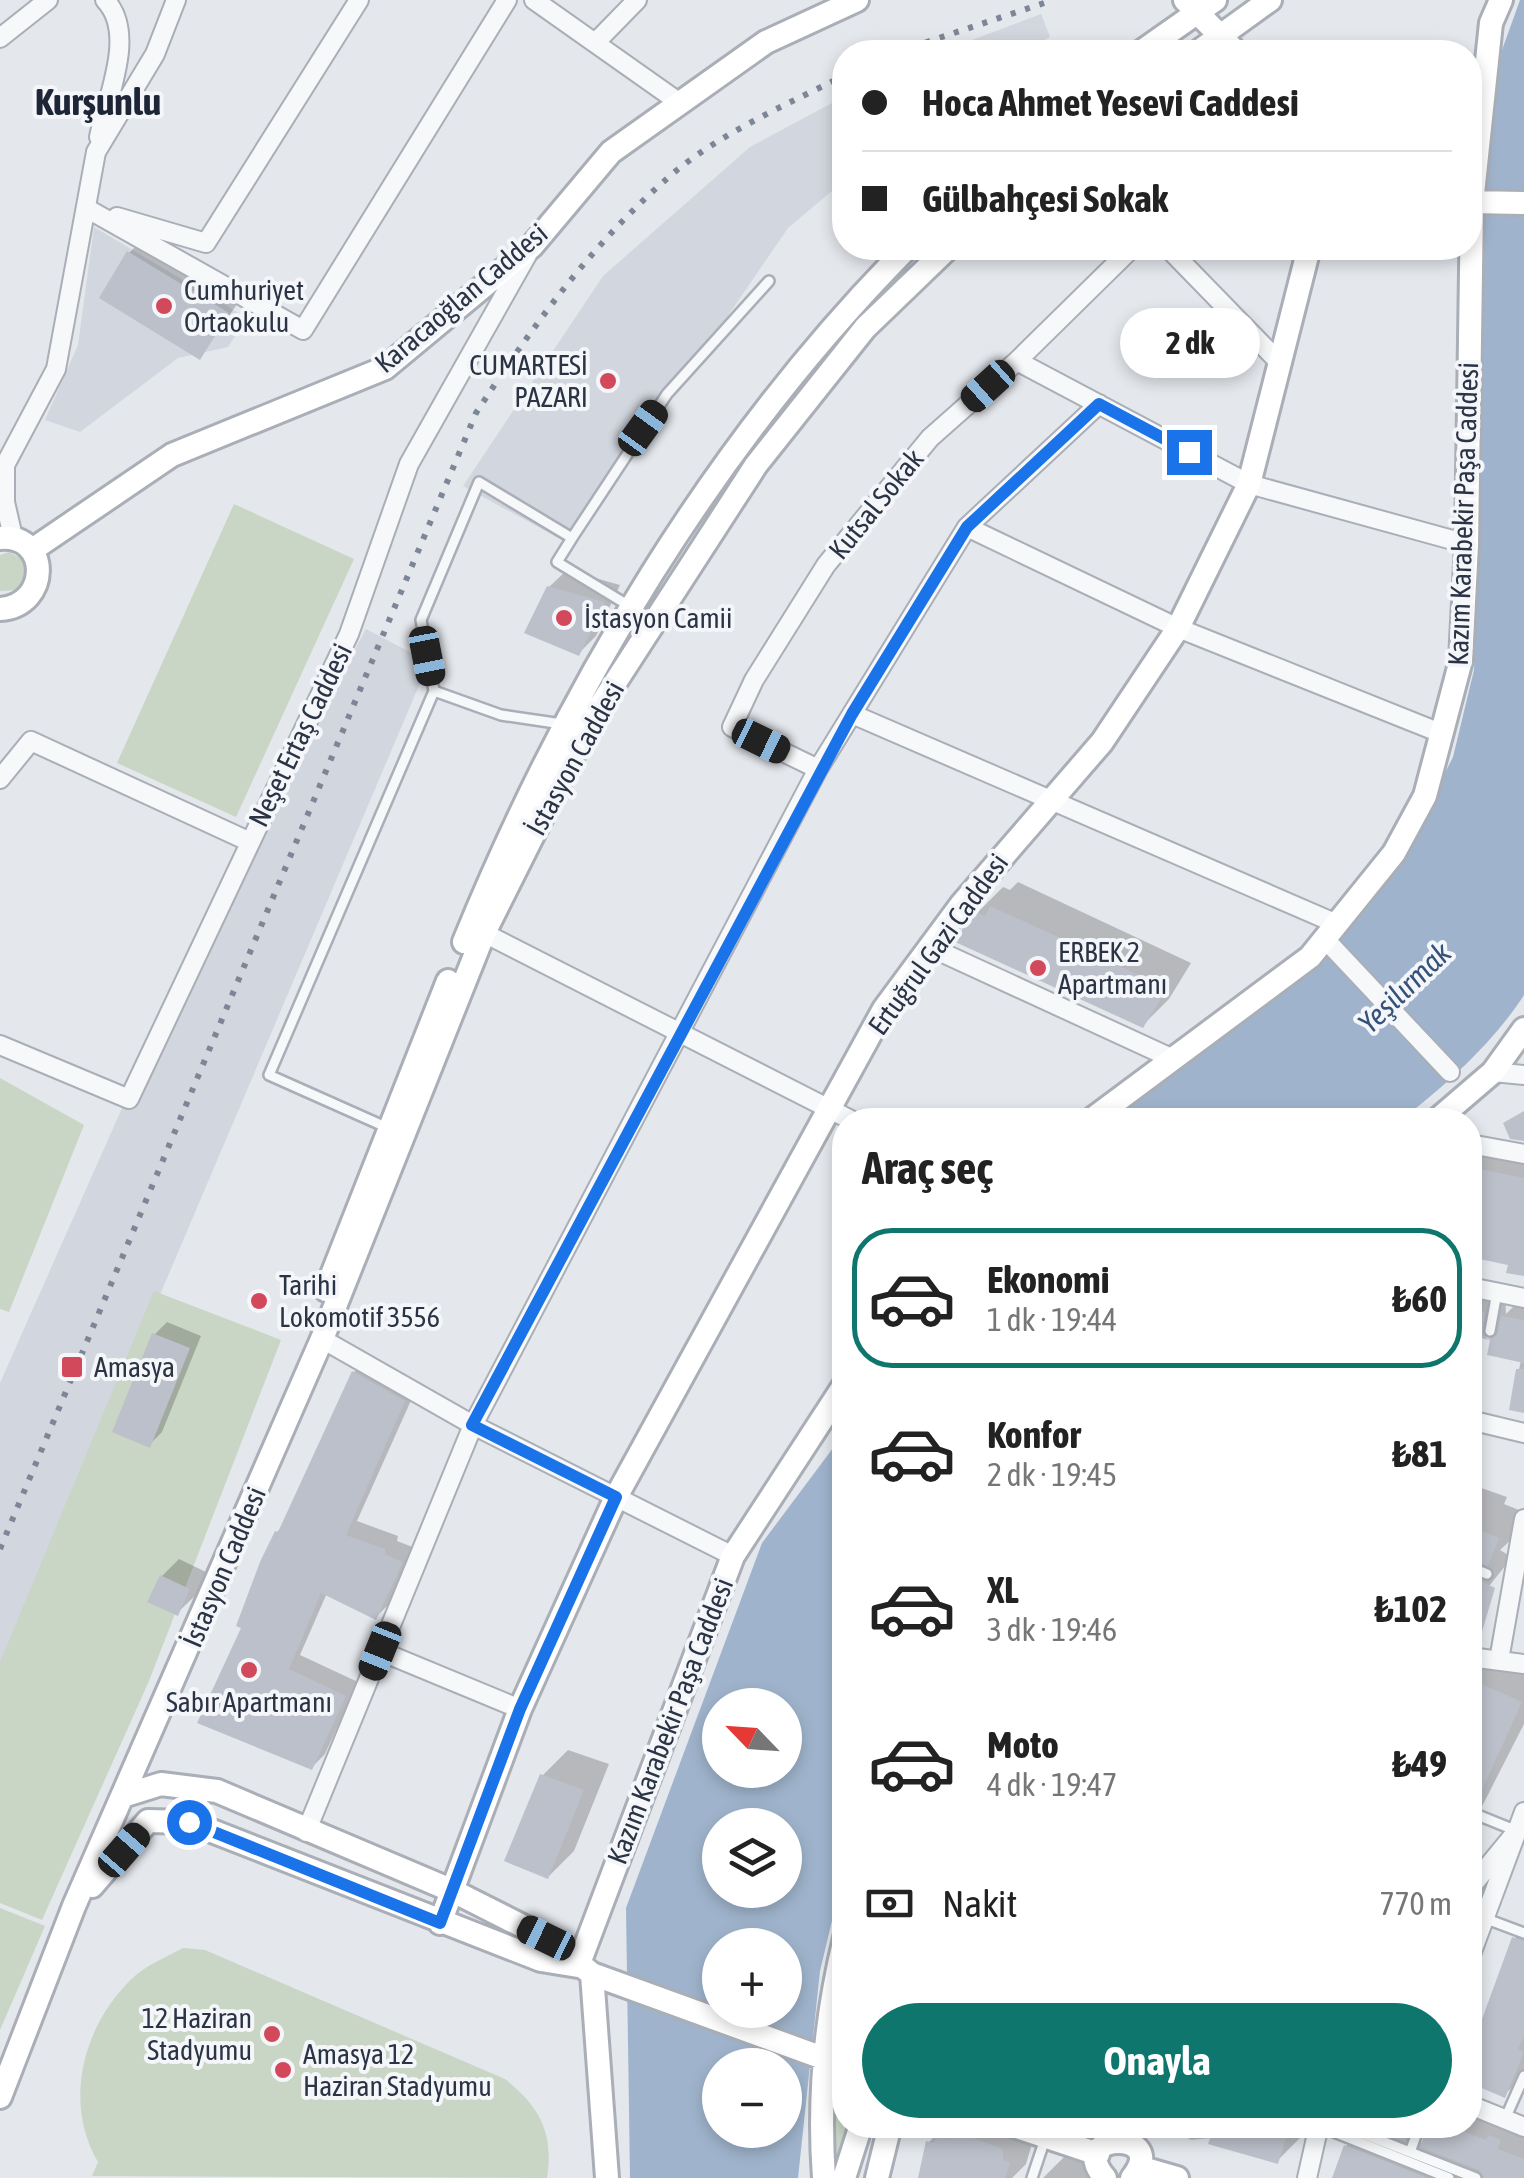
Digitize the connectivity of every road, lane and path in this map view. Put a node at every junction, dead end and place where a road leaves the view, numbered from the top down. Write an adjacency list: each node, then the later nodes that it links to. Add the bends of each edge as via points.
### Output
1 (48, 0): 12 (street)
2 (106, 0): 19 (street, via 117,12 121,45)
3 (176, 0): 19 (street, via 155,54)
4 (359, 0): 22 (street, via 206,243)
5 (507, 0): 22 (street, via 303,330)
6 (534, 0): 16 (street)
7 (636, 0): 16 (street)
8 (857, 0): 18 (street, Karacaoğlan Caddesi, via 766,42)
9 (1270, 0): 15 (street)
10 (1500, 0): 17 (street, Kazım Karabekir Paşa Caddesi, via 1490,23)
11 (1199, 4): 13 (street); 14 (street)
12 (0, 38)
13 (1156, 40)
14 (1225, 40)
15 (1232, 40)
16 (595, 43): 18 (street)
17 (1482, 99)
18 (680, 103): 23 (street, Karacaoğlan Caddesi, via 612,152)
19 (96, 152): 22 (street)
20 (1482, 203): 21 (street)
21 (1524, 203)
22 (86, 208): 34 (street, via 56,369)
23 (532, 246): 38 (street, Karacaoğlan Caddesi, via 386,368 172,455); 50 (street, Neşet Ertaş Caddesi, via 408,464 350,634)
24 (896, 260): 40 (street, İstasyon Caddesi, via 834,325)
25 (936, 260): 52 (street, İstasyon Caddesi, via 865,328 756,465 589,723)
26 (1120, 260): 31 (street, Kutsal Sokak)
27 (1180, 260): 32 (street)
28 (1306, 260): 32 (street, Ertuğrul Gazi Caddesi)
29 (1470, 260): 39 (street, Kazım Karabekir Paşa Caddesi)
30 (768, 282): 37 (lane, via 667,394)
31 (1017, 360): 33 (street); 47 (street, Kutsal Sokak, via 930,438 872,508 826,564 754,680 732,727)
32 (1280, 362): 35 (street, Ertuğrul Gazi Caddesi)
33 (1099, 404): 35 (street); 36 (street)
34 (3, 467): 38 (street)
35 (1249, 484): 39 (street); 42 (street, Ertuğrul Gazi Caddesi)
36 (967, 527): 42 (street); 44 (street)
37 (572, 538): 40 (lane, via 557,562); 43 (lane, via 478,482 421,620)
38 (15, 542): 41 (street, via 40,572 32,595)
39 (1468, 544): 46 (street, Kazım Karabekir Paşa Caddesi, via 1461,660)
40 (630, 606): 45 (street, İstasyon Caddesi)
41 (0, 610)
42 (1178, 628): 46 (street); 49 (street, Ertuğrul Gazi Caddesi, via 1102,742)
43 (434, 690): 45 (lane, via 501,715); 65 (lane, via 269,1075)
44 (852, 714): 47 (street); 49 (street)
45 (562, 724): 65 (street, İstasyon Caddesi, via 488,884)
46 (1443, 734): 51 (street, Kazım Karabekir Paşa Caddesi, via 1425,796 1394,853)
47 (818, 769): 55 (street)
48 (0, 779): 50 (street, via 31,741)
49 (1051, 800): 51 (street); 53 (street, Ertuğrul Gazi Caddesi)
50 (248, 841): 56 (street, Neşet Ertaş Caddesi, via 129,1099)
51 (1331, 931): 57 (street, Kazım Karabekir Paşa Caddesi, via 1310,956); 58 (street)
52 (484, 933): 55 (street); 65 (street, İstasyon Caddesi)
53 (930, 947): 57 (street); 61 (street, Ertuğrul Gazi Caddesi, via 884,1010)
54 (1524, 1029): 59 (street)
55 (682, 1034): 61 (street); 75 (street)
56 (0, 1045)
57 (1172, 1058): 62 (street, Kazım Karabekir Paşa Caddesi)
58 (1450, 1072)
59 (1493, 1072): 60 (street); 63 (street)
60 (1524, 1075)
61 (828, 1108): 64 (street); 77 (street, Ertuğrul Gazi Caddesi)
62 (1107, 1108)
63 (1452, 1108)
64 (832, 1110)
65 (395, 1131): 72 (street, İstasyon Caddesi)
66 (1482, 1146): 67 (street)
67 (1524, 1154)
68 (1482, 1289): 69 (street)
69 (1497, 1292): 70 (street); 71 (lane)
70 (1524, 1298)
71 (1490, 1331)
72 (322, 1338): 75 (street); 88 (street, İstasyon Caddesi)
73 (832, 1404): 79 (street, Kazım Karabekir Paşa Caddesi)
74 (1482, 1422): 76 (street)
75 (472, 1425): 77 (street); 83 (street)
76 (1524, 1432)
77 (616, 1497): 79 (street); 87 (street, Ertuğrul Gazi Caddesi)
78 (1524, 1519): 80 (street)
79 (733, 1556): 100 (street, Kazım Karabekir Paşa Caddesi)
80 (1520, 1567): 85 (street)
81 (1482, 1572): 82 (lane)
82 (1487, 1574)
83 (380, 1651): 87 (street); 91 (street)
84 (1482, 1658): 85 (street)
85 (1499, 1660): 86 (street)
86 (1524, 1664)
87 (520, 1709): 94 (street, Ertuğrul Gazi Caddesi)
88 (126, 1795): 91 (street, via 161,1784 217,1791); 96 (street, İstasyon Caddesi)
89 (1524, 1812): 92 (street)
90 (1482, 1817): 92 (lane)
91 (306, 1832): 94 (street)
92 (1520, 1832): 93 (street); 95 (street)
93 (1482, 1874)
94 (453, 1891): 98 (street, Ertuğrul Gazi Caddesi); 100 (street, via 546,1938)
95 (1482, 1905)
96 (74, 1906): 98 (street, via 148,1821 189,1822); 104 (street)
97 (1482, 1917): 99 (lane)
98 (440, 1923): 100 (street)
99 (1524, 1933)
100 (591, 1973): 102 (street); 120 (street)
101 (832, 1991): 102 (street)
102 (828, 2059): 121 (street)
103 (1524, 2076): 106 (lane)
104 (0, 2097)
105 (1482, 2109): 106 (street)
106 (1518, 2122)
107 (856, 2138): 122 (street)
108 (887, 2138): 123 (street)
109 (1045, 2138): 124 (lane)
110 (1052, 2138): 118 (street)
111 (1116, 2138): 118 (street)
112 (1129, 2138): 119 (street)
113 (1316, 2138): 127 (street)
114 (1351, 2138): 128 (lane)
115 (1374, 2138): 117 (lane)
116 (1415, 2138): 117 (lane)
117 (1410, 2152): 129 (lane)
118 (1098, 2154): 125 (street)
119 (1136, 2172): 126 (street)
120 (608, 2178)
121 (824, 2178)
122 (844, 2178)
123 (877, 2178)
124 (1032, 2178)
125 (1105, 2178)
126 (1177, 2178)
127 (1307, 2178)
128 (1449, 2178)
129 (1476, 2178)

